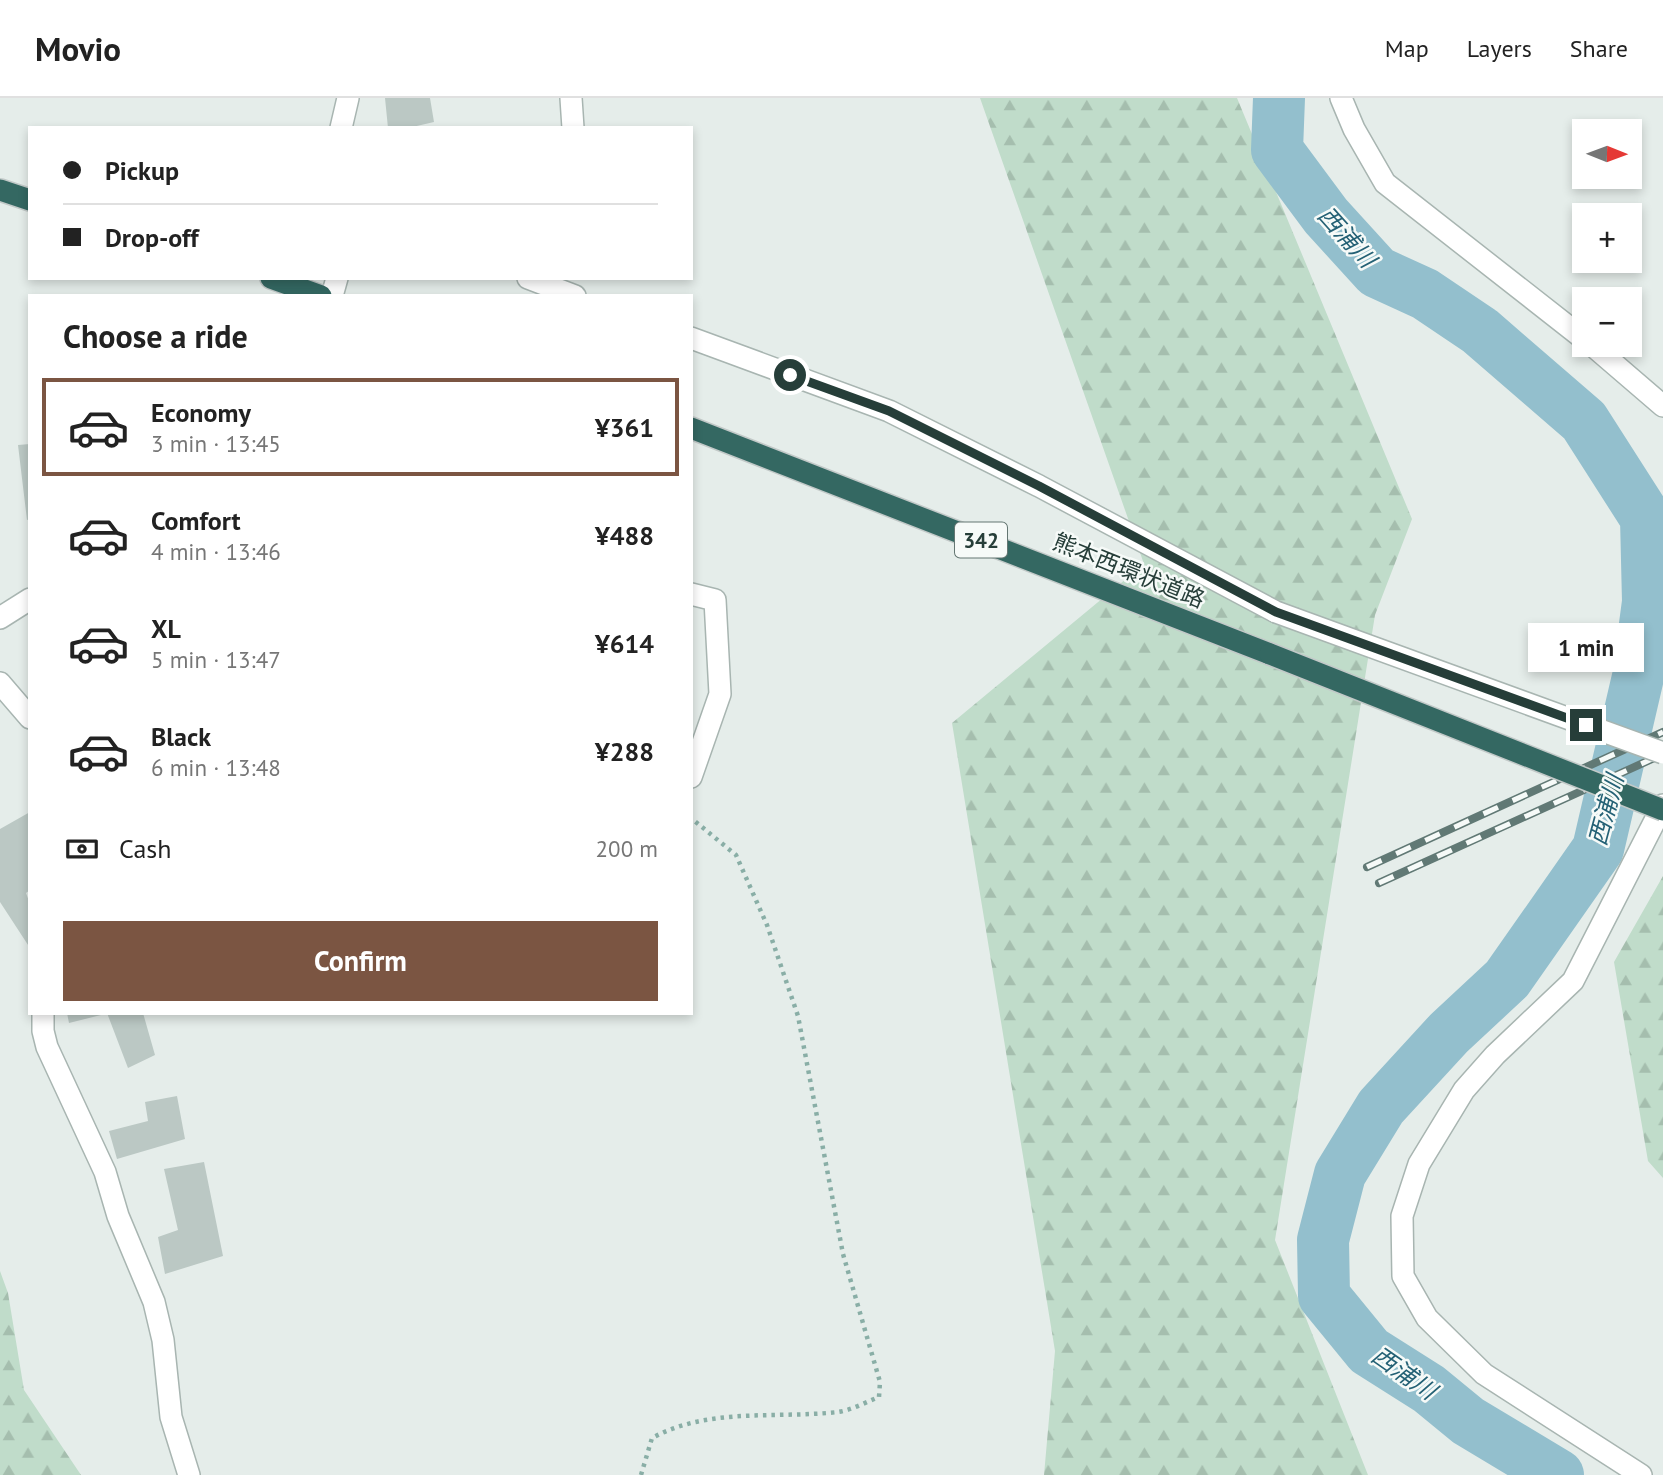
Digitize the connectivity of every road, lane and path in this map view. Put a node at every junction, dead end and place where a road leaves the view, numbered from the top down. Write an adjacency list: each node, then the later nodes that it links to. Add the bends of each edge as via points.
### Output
1 (348, 98): 4 (street)
2 (571, 98): 5 (street)
3 (1341, 98): 12 (street, via 1385,183)
4 (341, 126)
5 (573, 126)
6 (0, 190): 7 (highway)
7 (28, 199)
8 (277, 280): 11 (highway)
9 (535, 280): 10 (street)
10 (571, 291)
11 (315, 294)
12 (1572, 330)
13 (693, 339): 22 (street, bridge, via 889,411 1276,612)
14 (1606, 357): 15 (street)
15 (1663, 406)
16 (693, 429): 25 (highway, 熊本西環状道路 / 342, bridge)
17 (693, 594): 23 (street, via 715,600 720,694)
18 (28, 600): 19 (street)
19 (0, 618)
20 (0, 684): 21 (street)
21 (28, 716)
22 (1663, 753)
23 (693, 771)
24 (1663, 804): 30 (street, via 1573,981 1464,1090 1419,1164 1402,1216 1403,1276 1427,1318 1484,1374)
25 (1663, 810)
26 (693, 820): 29 (path, via 736,855 799,1016 843,1254 880,1382 879,1397 841,1411 715,1417 671,1427 652,1438)
27 (43, 1015): 28 (street, via 47,1047 105,1172 154,1303 171,1418)
28 (189, 1475)
29 (641, 1475)
30 (1641, 1475)

